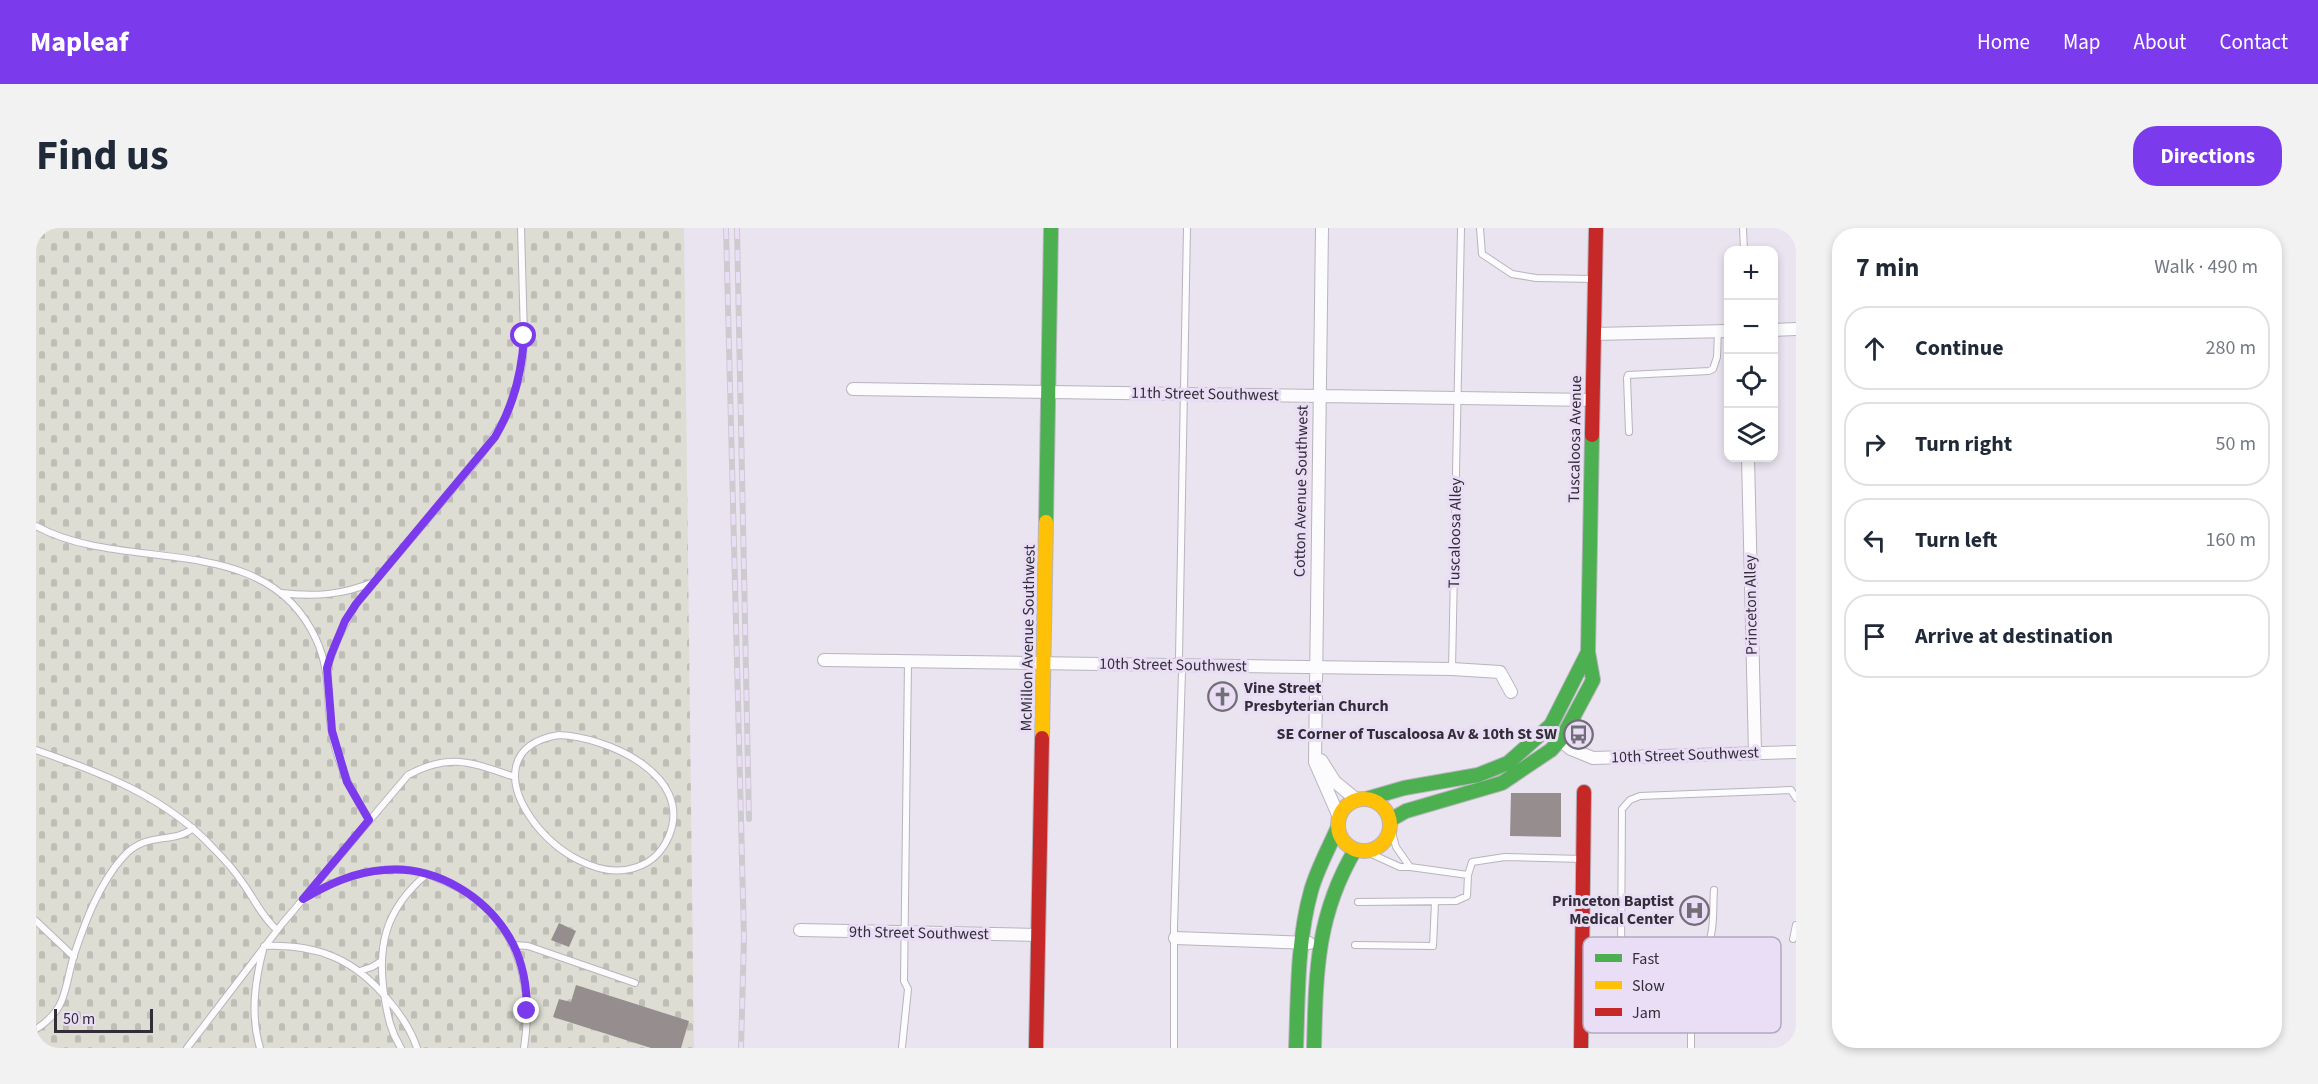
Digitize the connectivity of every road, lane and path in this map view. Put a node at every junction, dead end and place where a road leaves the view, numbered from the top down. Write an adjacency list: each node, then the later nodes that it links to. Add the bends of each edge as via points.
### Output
1 (521, 228): 24 (lane, via 523,358 506,419 479,458)
2 (1051, 228): 16 (street, McMillon Avenue Southwest)
3 (1187, 228): 17 (lane)
4 (1322, 228): 18 (street, Cotton Avenue Southwest)
5 (1461, 228): 19 (lane, Tuscaloosa Alley)
6 (1480, 228): 10 (lane, via 1482,254 1512,274)
7 (1596, 228): 10 (street, Tuscaloosa Avenue)
8 (1743, 228): 9 (lane)
9 (1744, 246)
10 (1595, 279): 14 (street, Tuscaloosa Avenue)
11 (1796, 329): 12 (street)
12 (1778, 330)
13 (1723, 331): 14 (street); 21 (lane, via 1713,369 1628,375)
14 (1594, 334): 20 (street, Tuscaloosa Avenue)
15 (853, 389): 16 (street, 11th Street Southwest)
16 (1049, 393): 17 (street, 11th Street Southwest); 29 (street, McMillon Avenue Southwest)
17 (1184, 393): 18 (street, 11th Street Southwest); 30 (lane)
18 (1319, 396): 19 (street, 11th Street Southwest); 31 (street, Cotton Avenue Southwest)
19 (1458, 398): 20 (street, 11th Street Southwest); 33 (lane, Tuscaloosa Alley)
20 (1592, 400): 26 (street, Tuscaloosa Avenue)
21 (1629, 432)
22 (1748, 462): 38 (street, Princeton Alley)
23 (36, 526): 25 (lane, via 94,547 229,566 251,574)
24 (374, 582): 25 (lane, via 333,595); 32 (lane, via 345,621)
25 (281, 593): 32 (lane, via 308,624)
26 (1588, 651): 35 (street); 36 (street, Tuscaloosa Avenue, via 1593,680)
27 (824, 660): 28 (street, 10th Street Southwest)
28 (908, 662): 29 (street, 10th Street Southwest); 62 (lane)
29 (1044, 663): 30 (street, 10th Street Southwest); 63 (street, McMillon Avenue Southwest)
30 (1180, 665): 31 (street, 10th Street Southwest); 66 (lane)
31 (1316, 667): 33 (street, 10th Street Southwest); 40 (street, Cotton Avenue Southwest)
32 (327, 668): 45 (lane, via 329,715 336,750 347,782)
33 (1452, 669): 34 (street, 10th Street Southwest, via 1500,672)
34 (1511, 692)
35 (1547, 728): 36 (street, 10th Street Southwest); 44 (street, via 1508,763 1478,775)
36 (1560, 740): 38 (street, 10th Street Southwest, via 1593,758); 47 (street, via 1502,783 1406,811)
37 (36, 750): 48 (lane, via 119,781)
38 (1755, 752): 39 (street, 10th Street Southwest)
39 (1796, 752)
40 (1316, 754): 44 (street, via 1335,782); 46 (street, Cotton Avenue Southwest, via 1315,762)
41 (515, 777): 41 (lane, via 516,793 539,829 566,852 601,868 623,871 643,865 658,853 670,834 672,814 664,785 640,763 603,743 572,736 548,737 524,753); 45 (lane, via 457,760 432,764 408,775)
42 (1584, 792): 50 (street)
43 (1796, 798): 64 (lane, via 1791,790 1640,796 1630,800 1622,809)
44 (1362, 799): 46 (street, via 1349,803); 47 (street, via 1382,805)
45 (369, 820): 55 (lane)
46 (1338, 822): 49 (street, via 1344,842); 68 (street, via 1315,879)
47 (1391, 824): 49 (street, via 1383,844); 51 (lane, via 1396,847)
48 (193, 828): 60 (lane, via 241,880 262,915); 73 (lane, via 180,835 146,841 123,857 99,895)
49 (1361, 851): 51 (lane, via 1400,867); 69 (street, via 1344,865 1331,894)
50 (1584, 859): 53 (lane, via 1505,857 1472,862); 74 (street)
51 (1410, 867): 53 (lane)
52 (427, 874): 55 (lane, via 405,870 369,872 336,881); 70 (lane, via 456,885 476,899); 75 (lane, via 399,902)
53 (1468, 875): 57 (lane, via 1467,896)
54 (1714, 890): 65 (lane)
55 (303, 899): 60 (lane)
56 (1358, 902): 57 (lane)
57 (1435, 902): 71 (lane, via 1433,946)
58 (36, 921): 73 (lane)
59 (1796, 925): 67 (lane)
60 (277, 930): 72 (lane)
61 (800, 930): 62 (street, 9th Street Southwest)
62 (906, 932): 63 (street, 9th Street Southwest); 81 (lane, via 904,981 908,989)
63 (1038, 935): 87 (street, McMillon Avenue Southwest)
64 (1621, 937)
65 (1711, 937)
66 (1175, 938): 68 (street); 88 (lane)
67 (1793, 939)
68 (1303, 943): 69 (street); 89 (street)
69 (1319, 944): 90 (street)
70 (514, 945): 77 (lane, via 528,946); 86 (lane, via 527,994)
71 (1355, 945)
72 (264, 946): 76 (lane, via 316,950); 82 (lane); 83 (lane, via 256,978 254,1013)
73 (74, 957): 79 (lane, via 61,1004 51,1019)
74 (1582, 960): 91 (street)
75 (380, 961): 76 (lane); 78 (lane)
76 (360, 971): 78 (lane)
77 (635, 983)
78 (384, 995): 84 (lane, via 390,1027); 85 (lane, via 407,1024)
79 (36, 1029)
80 (1691, 1033): 92 (lane)
81 (902, 1047)
82 (187, 1048)
83 (260, 1048)
84 (401, 1048)
85 (417, 1048)
86 (524, 1048)
87 (1036, 1048)
88 (1174, 1048)
89 (1296, 1048)
90 (1314, 1048)
91 (1581, 1048)
92 (1691, 1048)

